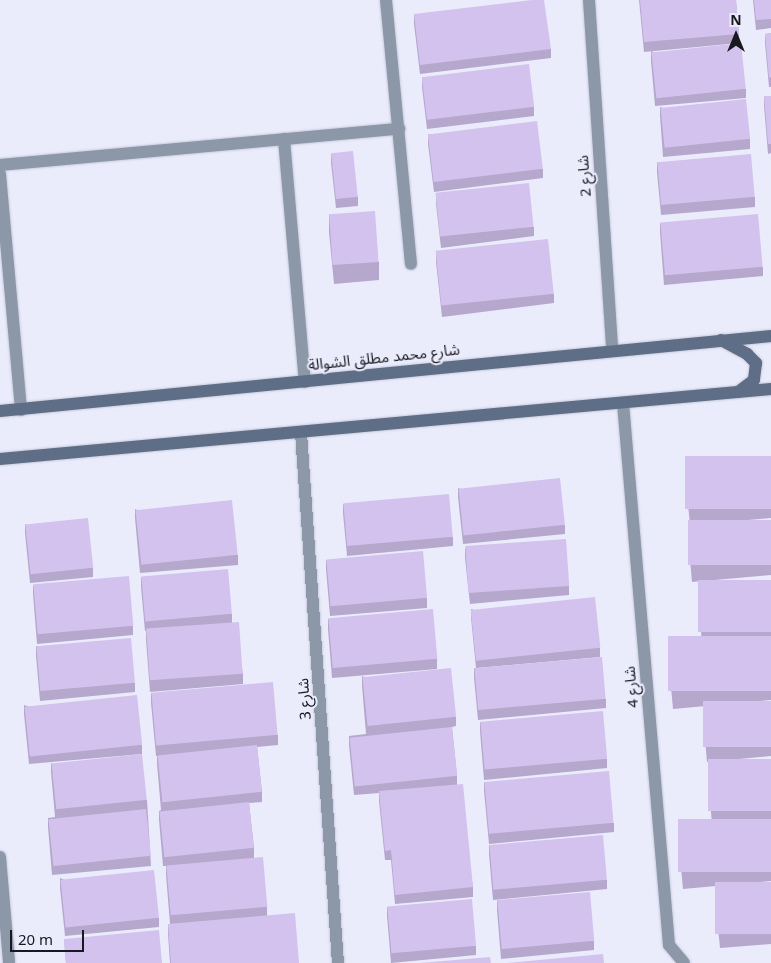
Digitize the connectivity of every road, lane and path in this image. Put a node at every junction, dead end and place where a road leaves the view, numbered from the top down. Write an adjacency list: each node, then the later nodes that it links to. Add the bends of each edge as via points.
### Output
1 (386, 0): 3 (street)
2 (589, 0): 10 (street, شارع 2)
3 (398, 129): 4 (street); 7 (street)
4 (284, 140): 5 (street); 11 (street)
5 (0, 165)
6 (0, 174): 15 (street)
7 (411, 264)
8 (771, 336): 9 (street, شارع محمد مطلق الشوالة)
9 (721, 340): 10 (street, شارع محمد مطلق الشوالة); 13 (street, via 747,354 756,363 754,380)
10 (612, 350): 11 (street, شارع محمد مطلق الشوالة)
11 (305, 382): 15 (street, شارع محمد مطلق الشوالة)
12 (771, 389): 13 (street)
13 (738, 392): 14 (street)
14 (623, 403): 17 (street); 22 (street, شارع 4, via 669,945)
15 (21, 410): 16 (street, شارع محمد مطلق الشوالة)
16 (0, 411)
17 (302, 433): 18 (street); 21 (street, شارع 3)
18 (0, 459)
19 (0, 857): 20 (street)
20 (9, 963)
21 (338, 963)
22 (684, 963)

